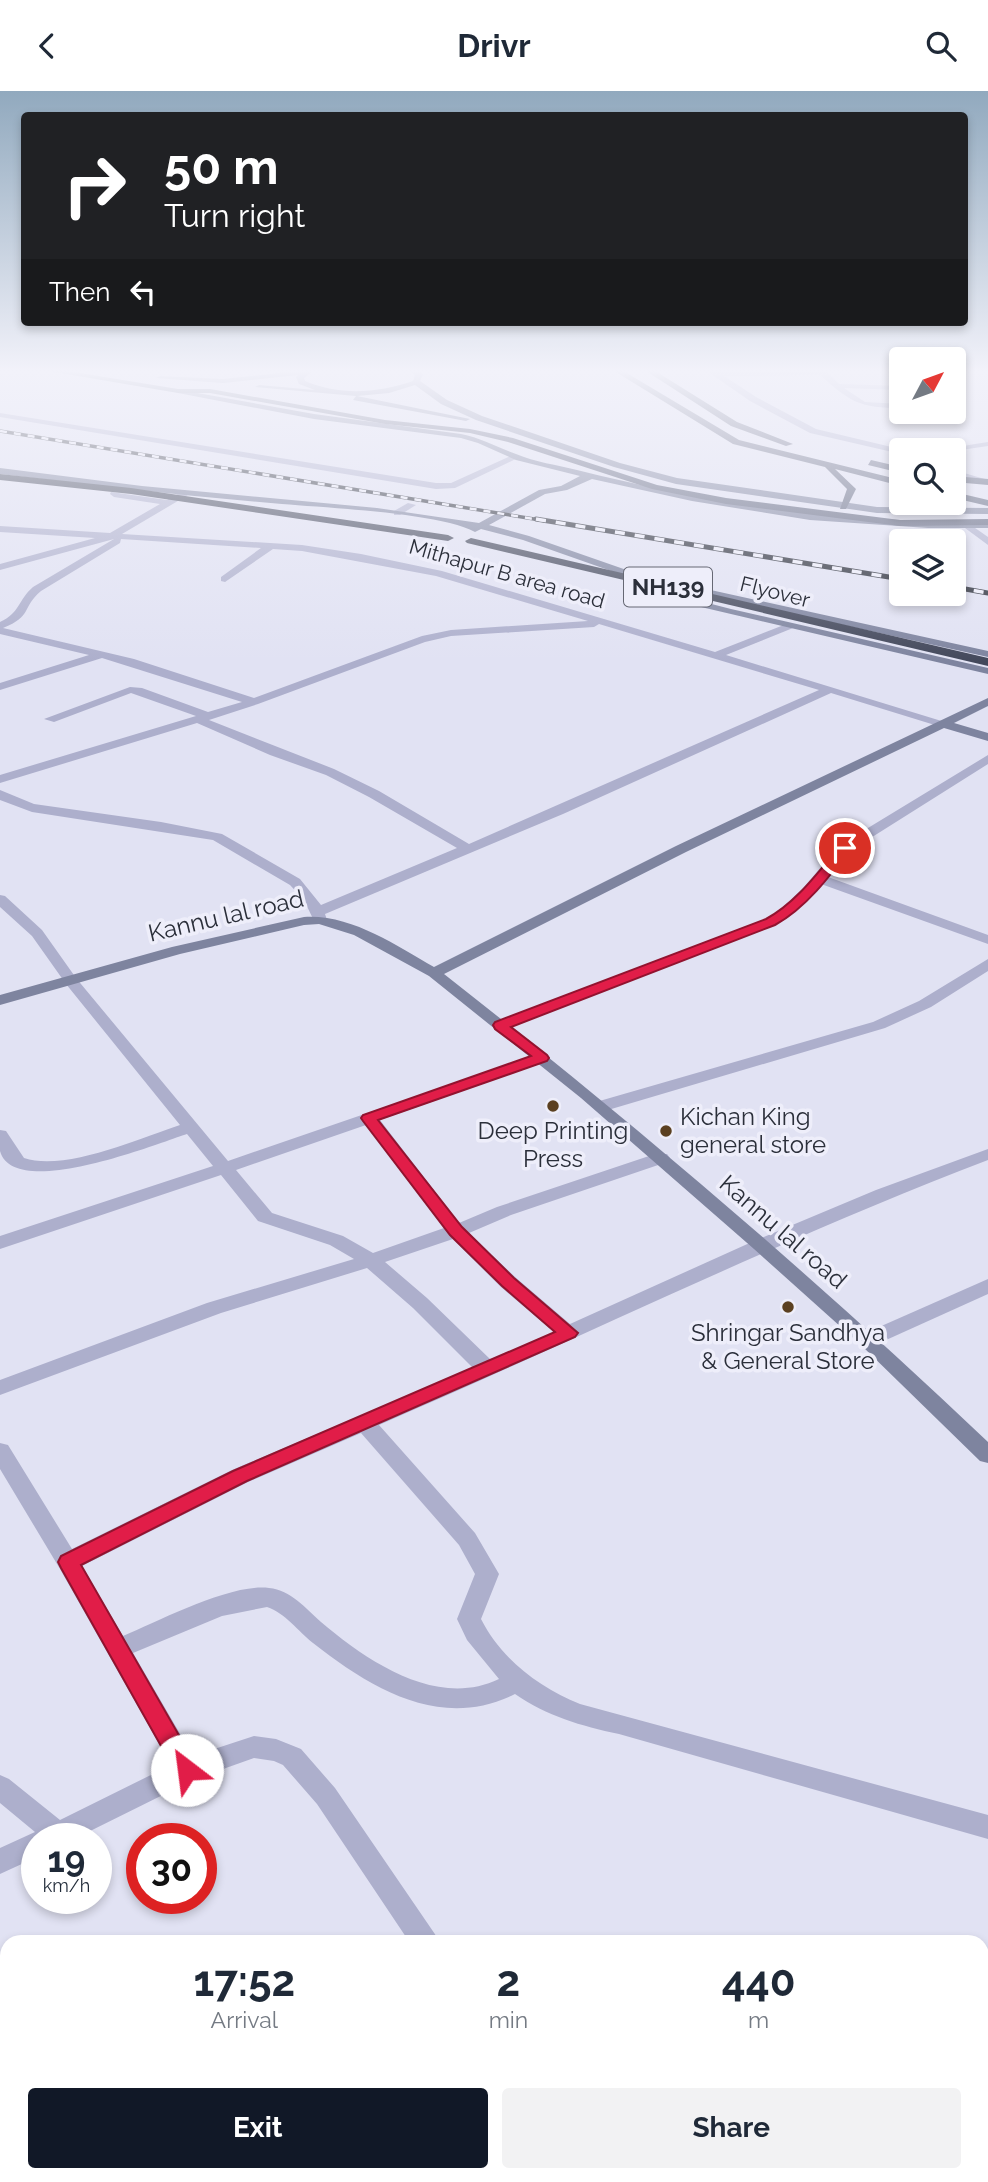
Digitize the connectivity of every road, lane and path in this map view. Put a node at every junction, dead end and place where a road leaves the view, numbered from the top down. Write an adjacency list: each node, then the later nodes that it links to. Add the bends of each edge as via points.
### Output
1 (323, 467): 19 (street)
2 (495, 467): 19 (street)
3 (548, 467): 20 (main road, via 550,478)
4 (554, 467): 30 (main road)
5 (592, 467): 11 (main road)
6 (615, 467): 32 (main road, via 734,496 888,516)
7 (624, 467): 24 (main road)
8 (826, 467): 29 (main road, via 852,489)
9 (833, 467): 14 (main road)
10 (0, 471): 18 (main road)
11 (616, 475): 20 (main road, via 588,477); 33 (main road, via 683,493 808,513 900,523)
12 (966, 476): 16 (street)
13 (0, 477): 37 (highway, Flyover, via 131,491 448,538 455,543)
14 (889, 479)
15 (966, 480): 16 (main road)
16 (987, 482)
17 (0, 483): 22 (main road)
18 (129, 486): 21 (main road); 22 (main road)
19 (444, 486): 23 (street)
20 (542, 492): 37 (main road)
21 (185, 493): 26 (street); 31 (main road)
22 (114, 494): 26 (street)
23 (428, 495)
24 (774, 496): 29 (main road); 30 (main road)
25 (966, 498): 27 (main road)
26 (170, 503): 36 (street)
27 (988, 503)
28 (411, 505): 31 (street)
29 (843, 507): 32 (main road)
30 (757, 510): 34 (main road, via 862,523)
31 (397, 513): 41 (main road, via 531,538)
32 (988, 514)
33 (988, 524): 34 (main road)
34 (968, 526): 38 (street)
35 (0, 529): 36 (street, Mithapur B area road)
36 (118, 537): 39 (street, Mithapur B area road); 40 (street); 45 (street, via 37,589 18,618)
37 (468, 538): 48 (highway, Flyover / NH139)
38 (988, 542)
39 (271, 546): 42 (street); 43 (street, Mithapur B area road, via 361,557 438,573)
40 (0, 567)
41 (635, 576): 44 (main road, via 688,601); 48 (main road)
42 (225, 579)
43 (608, 623): 47 (street, Mithapur B area road); 52 (street, via 422,639)
44 (789, 626): 47 (street); 49 (main road)
45 (0, 628): 46 (street)
46 (100, 655): 50 (street); 52 (street)
47 (717, 655): 51 (street, Mithapur B area road)
48 (987, 655)
49 (988, 671)
50 (0, 687)
51 (831, 689): 56 (street, Mithapur B area road); 61 (street)
52 (254, 702): 54 (street)
53 (988, 702): 56 (main road)
54 (203, 717): 55 (street, via 130,690); 59 (street); 61 (street, via 274,752 330,772)
55 (50, 719)
56 (943, 723): 57 (main road, Mithapur B area road); 67 (main road)
57 (988, 737)
58 (988, 759): 62 (street, via 864,834)
59 (0, 779)
60 (0, 794): 64 (street, via 32,808 217,837 295,882)
61 (468, 849): 64 (street)
62 (818, 878): 65 (street); 70 (street, via 771,922)
63 (0, 899): 68 (street, via 37,933)
64 (319, 916): 67 (main road, Kannu lal road); 68 (main road, Kannu lal road)
65 (988, 940)
66 (988, 964): 72 (street, via 925,1004 879,1025)
67 (434, 973): 70 (main road, Kannu lal road)
68 (71, 981): 69 (main road, Kannu lal road); 74 (street)
69 (0, 1000)
70 (500, 1025): 71 (main road, Kannu lal road)
71 (542, 1058): 72 (main road, Kannu lal road); 73 (street)
72 (602, 1107): 77 (main road, Kannu lal road)
73 (369, 1118): 78 (street); 79 (street)
74 (191, 1127): 75 (street, via 86,1160 32,1168 16,1162); 78 (street)
75 (0, 1135)
76 (988, 1154): 81 (street)
77 (661, 1158): 79 (street); 81 (main road, Kannu lal road)
78 (225, 1168): 80 (street); 82 (street, via 265,1217 281,1226 323,1235)
79 (456, 1231): 82 (street); 84 (street)
80 (0, 1243)
81 (761, 1245): 84 (street); 85 (main road, Kannu lal road)
82 (369, 1261): 86 (street); 87 (street, via 214,1308)
83 (988, 1286): 85 (street)
84 (568, 1333): 86 (street)
85 (868, 1340): 90 (main road, Kannu lal road)
86 (488, 1370): 88 (street)
87 (0, 1388)
88 (365, 1423): 91 (street, via 207,1491); 93 (street, via 479,1557 487,1574 469,1619)
89 (0, 1451): 91 (street)
90 (988, 1455)
91 (68, 1562): 92 (street)
92 (118, 1649): 93 (street, via 247,1596 271,1597 371,1671 432,1695 486,1696); 94 (street)
93 (516, 1682): 98 (street, via 578,1714)
94 (187, 1770): 97 (street); 101 (street, via 254,1747 292,1757 326,1796)
95 (0, 1787): 96 (street)
96 (33, 1823)
97 (80, 1823)
98 (988, 1827)
99 (21, 1851): 100 (street)
100 (0, 1861)
101 (422, 1935)

